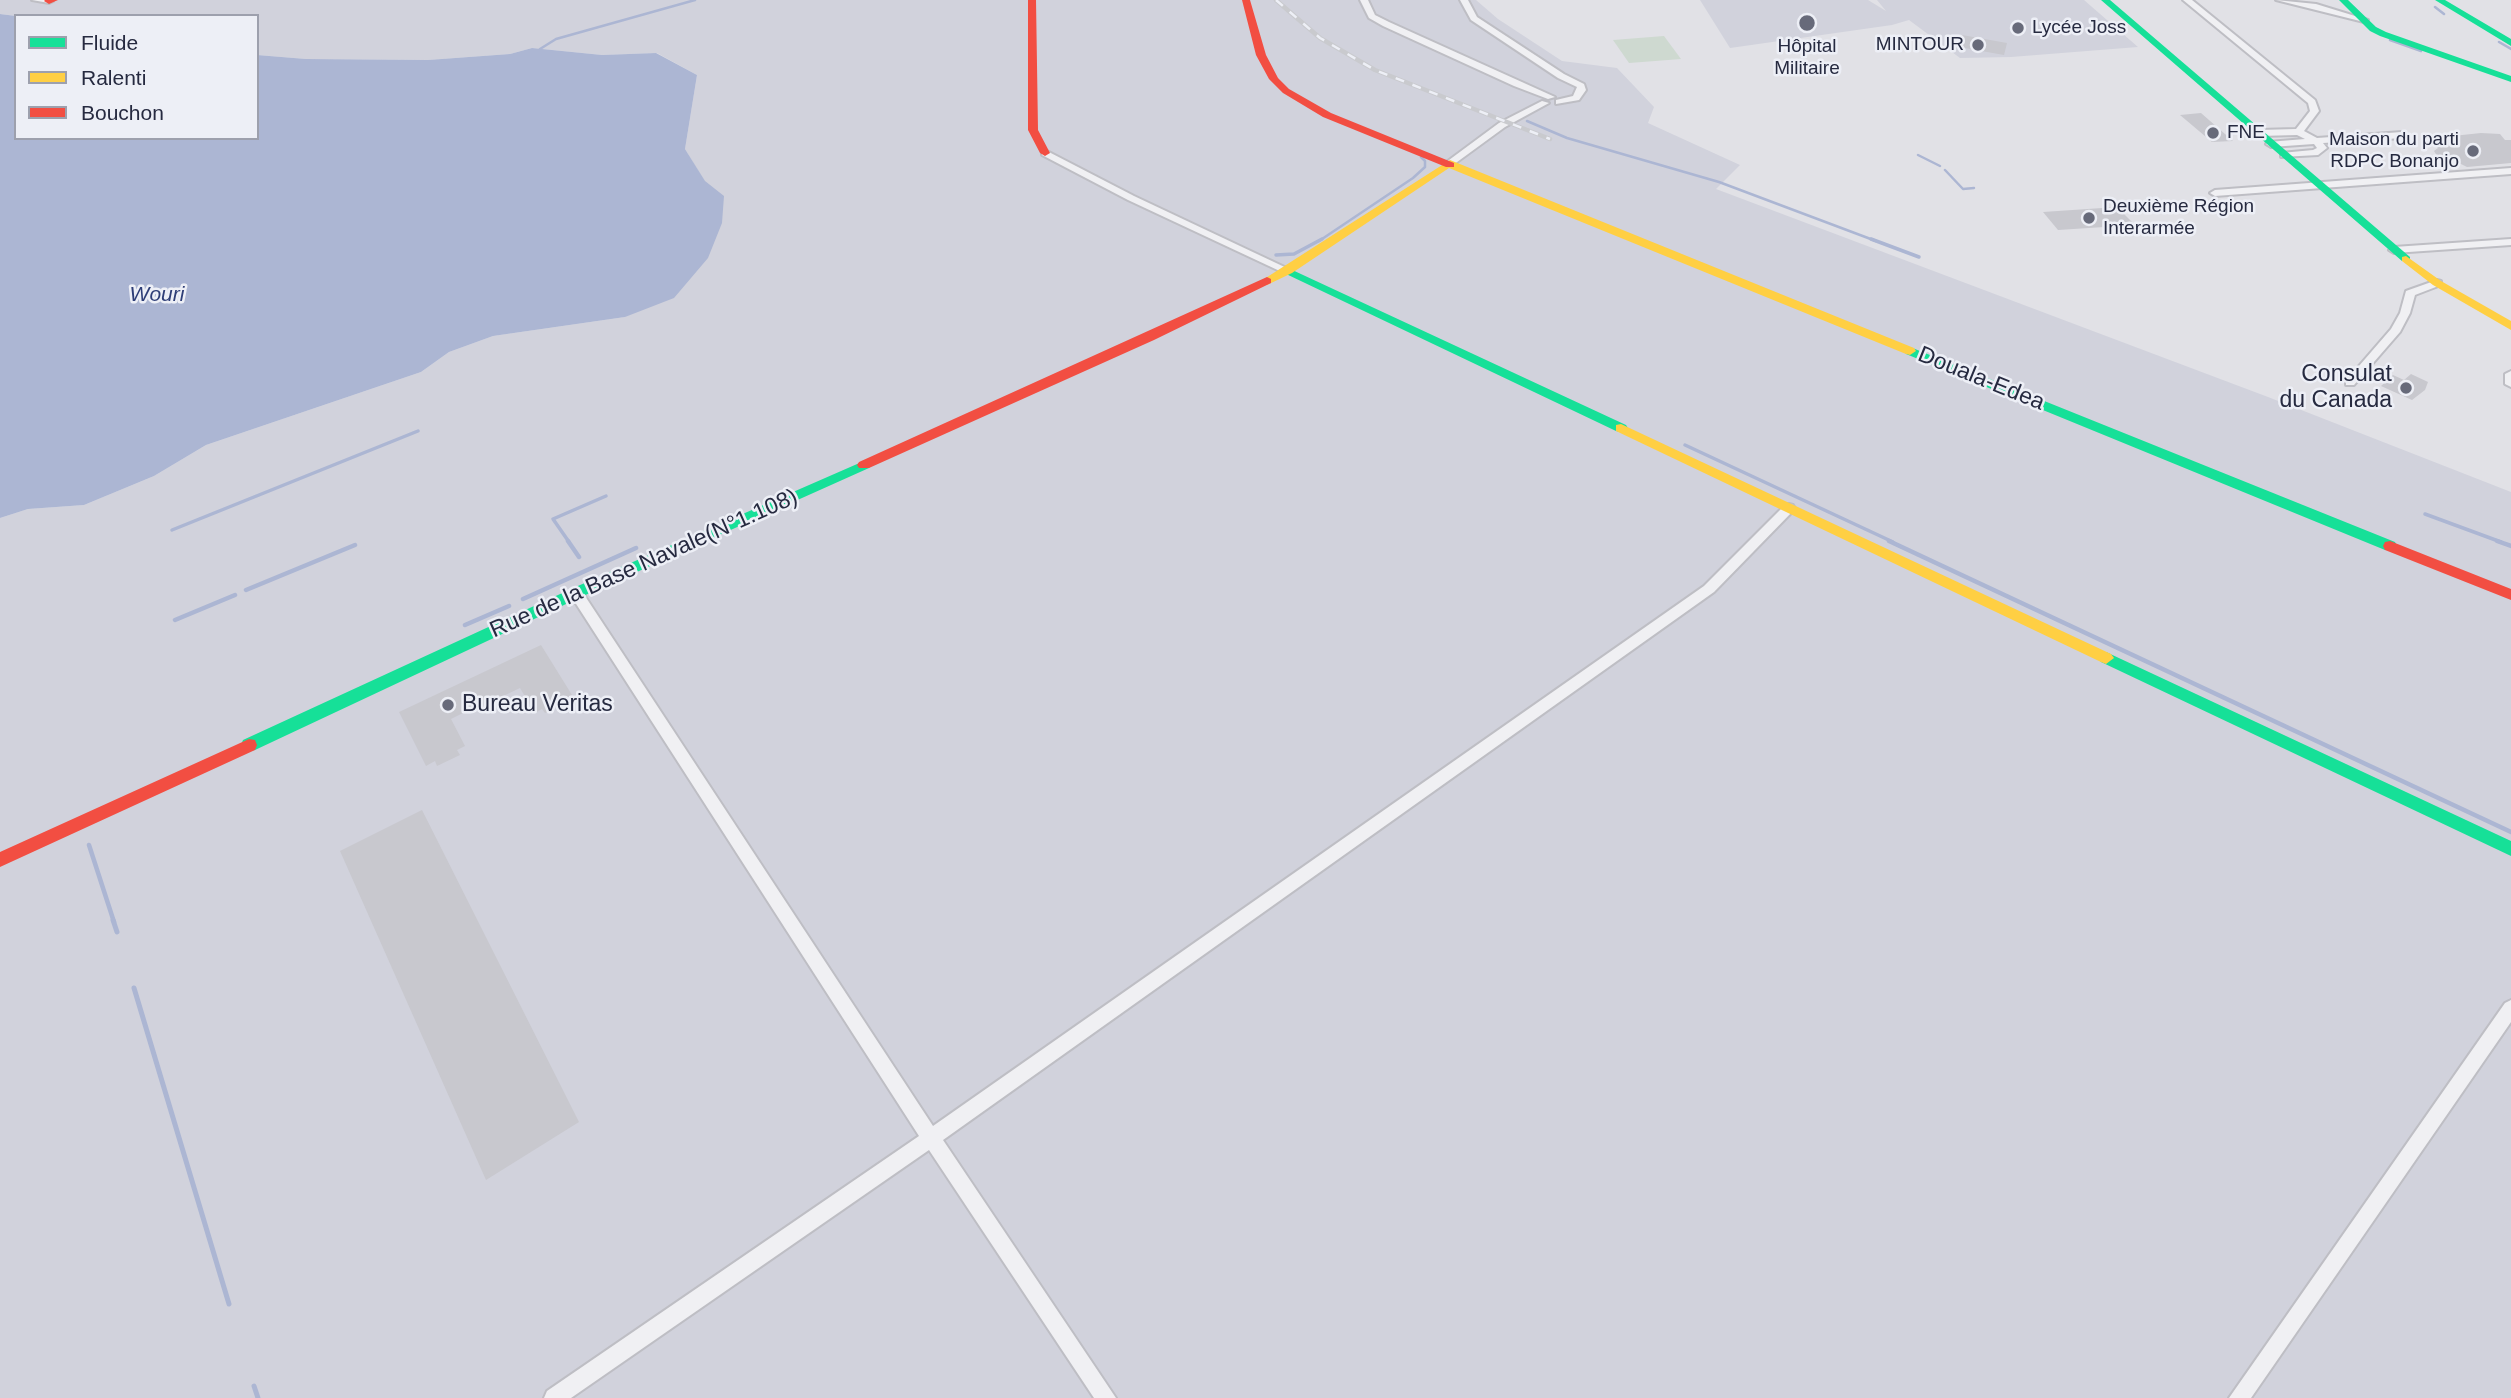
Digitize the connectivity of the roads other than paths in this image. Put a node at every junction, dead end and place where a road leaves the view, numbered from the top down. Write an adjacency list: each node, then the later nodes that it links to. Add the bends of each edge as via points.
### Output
1 (36, 0): 13 (street)
2 (54, 0): 13 (main road)
3 (1032, 0): 25 (main road, via 1033,130)
4 (1246, 0): 26 (main road, Douala-Edea, via 1261,55 1286,91 1342,122)
5 (1364, 0): 20 (street, via 1372,16 1386,24)
6 (1464, 0): 18 (street, via 1474,18)
7 (2105, 0): 24 (main road)
8 (2187, 0): 21 (street, via 2312,102 2315,111)
9 (2280, 0): 14 (street)
10 (2343, 0): 14 (street); 15 (main road)
11 (2439, 0): 17 (main road)
12 (2456, 0): 16 (main road)
13 (49, 1)
14 (2316, 6): 15 (street)
15 (2364, 20): 19 (main road, via 2393,39)
16 (2511, 33)
17 (2511, 43)
18 (1561, 76): 20 (street, via 1564,83); 20 (street, via 1578,82 1582,90 1576,98)
19 (2511, 79)
20 (1550, 100): 26 (street, via 1502,125)
21 (2299, 132): 23 (street); 24 (street)
22 (2402, 135): 23 (street)
23 (2316, 141): 24 (street); 24 (street, via 2320,151)
24 (2271, 144): 28 (main road)
25 (1045, 153): 32 (street)
26 (1450, 163): 32 (main road); 40 (main road, Douala-Edea)
27 (2511, 171): 28 (street)
28 (2320, 187): 29 (street); 31 (main road)
29 (2215, 193)
30 (2511, 242): 31 (street)
31 (2394, 250): 33 (main road)
32 (1288, 271): 38 (main road); 39 (main road, Rue de la Base Navale(N°1.108))
33 (2437, 283): 34 (main road); 36 (street, via 2410,293 2396,330)
34 (2511, 326)
35 (2511, 374): 37 (street)
36 (2350, 383)
37 (2511, 384)
38 (1789, 508): 41 (main road); 44 (street, via 1709,589)
39 (576, 593): 42 (main road, Rue de la Base Navale(N°1.108)); 44 (street)
40 (2511, 595)
41 (2511, 849)
42 (0, 860)
43 (2511, 1008): 47 (street)
44 (930, 1138): 45 (street); 46 (street)
45 (554, 1398)
46 (1107, 1398)
47 (2239, 1398)

